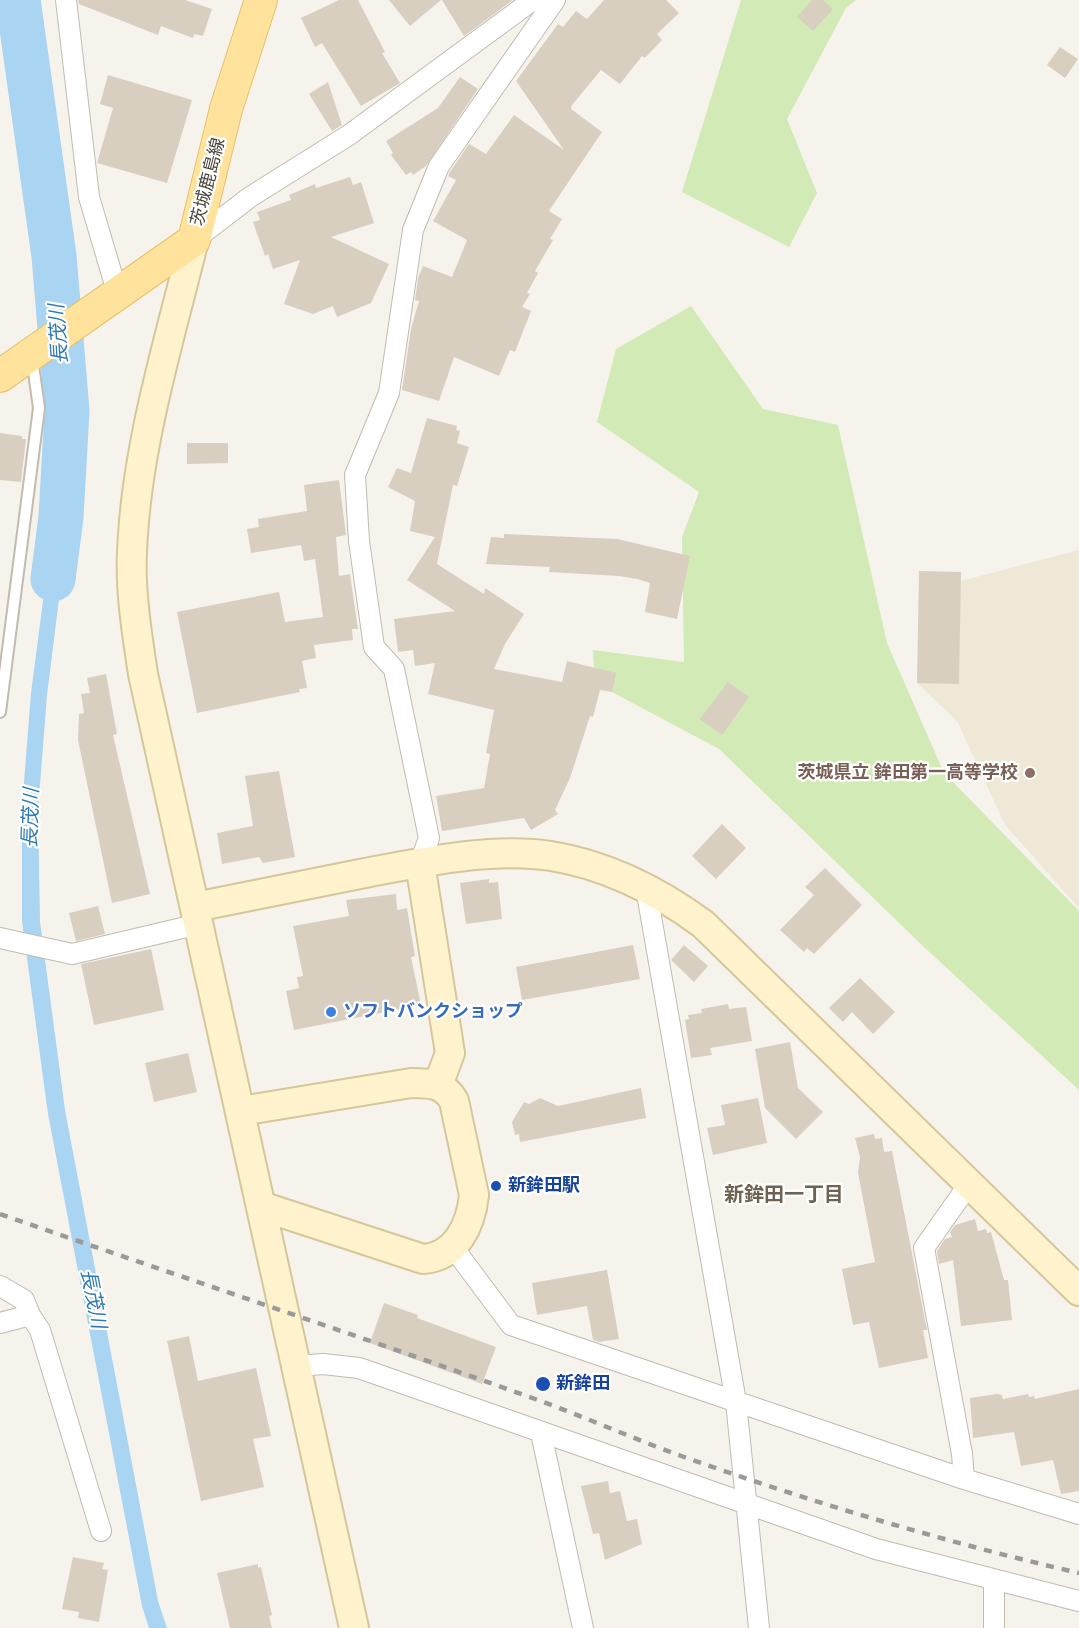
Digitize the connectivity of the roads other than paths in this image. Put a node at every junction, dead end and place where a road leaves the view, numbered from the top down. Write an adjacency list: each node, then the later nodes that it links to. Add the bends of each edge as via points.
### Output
1 (66, 0): 6 (street, via 89,197)
2 (261, 0): 5 (main road, 茨城鹿島線, via 226,109)
3 (533, 0): 5 (street, via 349,135 250,197)
4 (555, 0): 10 (street, via 439,166 413,230 389,393 355,475 359,542 374,647 394,669 429,838)
5 (194, 240): 6 (main road, 茨城鹿島線); 12 (street, via 148,432 136,494 132,554 142,674)
6 (110, 301): 7 (main road, 茨城鹿島線)
7 (38, 350): 8 (main road, 茨城鹿島線); 9 (lane, via 39,408)
8 (0, 376)
9 (0, 712)
10 (420, 863): 11 (street, via 482,855 549,855 585,863); 12 (street); 14 (street, via 450,1053)
11 (646, 888): 16 (street, via 703,924); 24 (street)
12 (197, 915): 13 (street, via 72,954); 15 (street)
13 (0, 938)
14 (438, 1085): 15 (street, via 411,1083); 18 (street, via 453,1101 474,1195 467,1224)
15 (241, 1111): 17 (street)
16 (969, 1184): 20 (street); 26 (street, via 924,1248)
17 (261, 1206): 18 (street, via 423,1259 444,1254); 23 (street)
18 (452, 1246): 24 (street, via 511,1324)
19 (0, 1286): 21 (street, via 24,1300)
20 (1079, 1291)
21 (30, 1315): 22 (street); 29 (street, via 40,1330)
22 (0, 1323)
23 (297, 1366): 25 (street, via 359,1368); 32 (street)
24 (736, 1402): 26 (street); 27 (street)
25 (541, 1433): 27 (street); 33 (street)
26 (964, 1479): 28 (street)
27 (744, 1504): 30 (street, via 876,1549); 34 (street)
28 (1079, 1514)
29 (101, 1531)
30 (994, 1580): 31 (street); 35 (street)
31 (1079, 1601)
32 (354, 1628)
33 (583, 1628)
34 (759, 1628)
35 (994, 1628)

